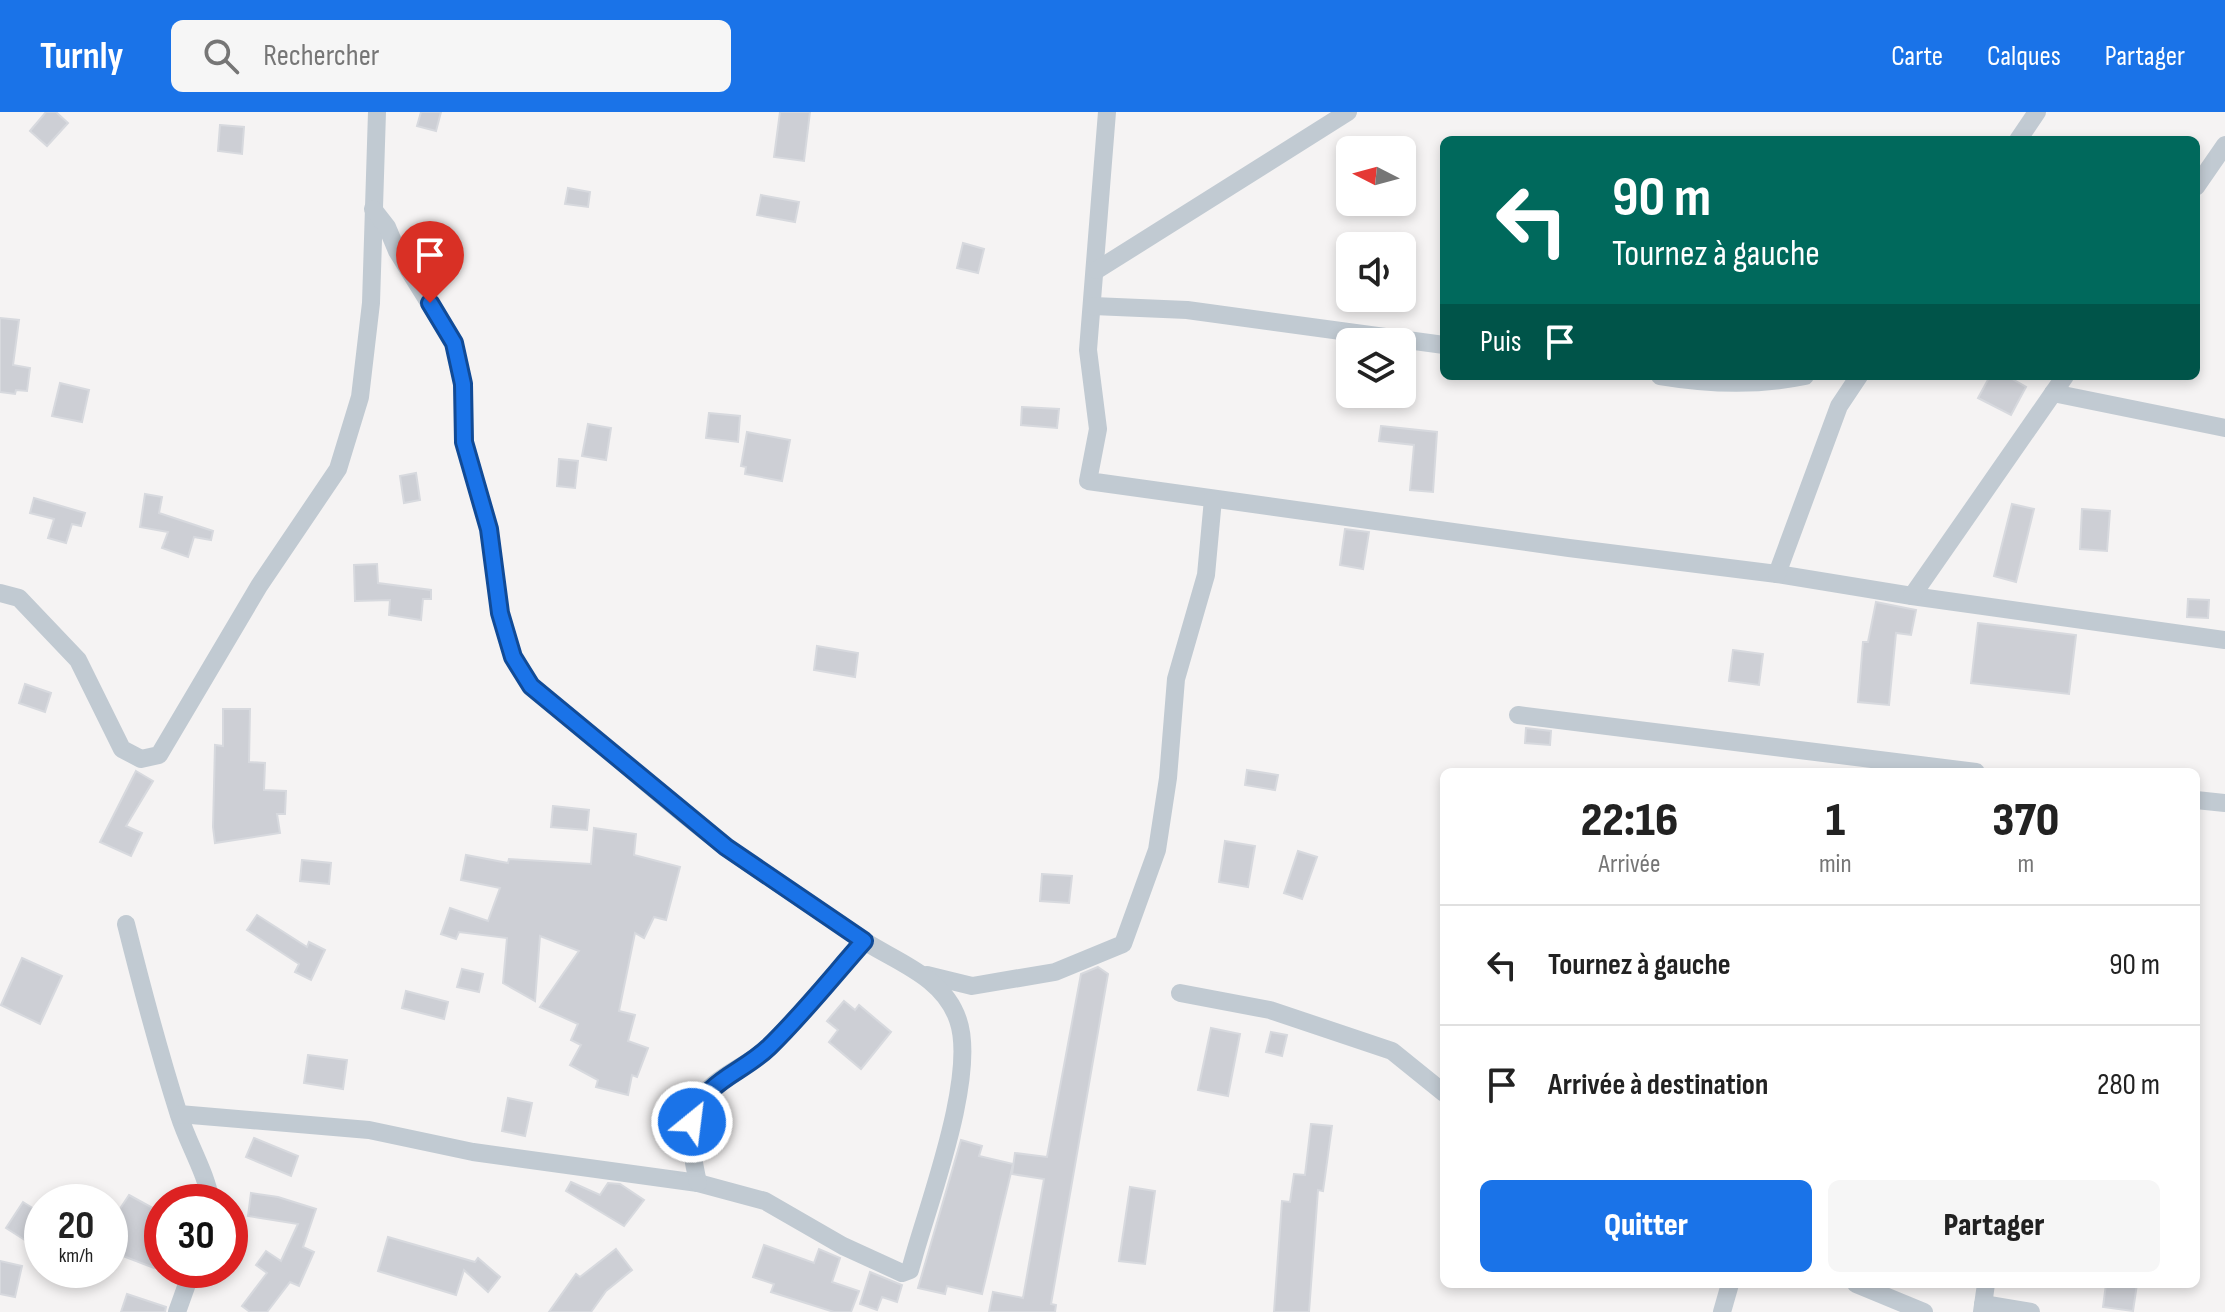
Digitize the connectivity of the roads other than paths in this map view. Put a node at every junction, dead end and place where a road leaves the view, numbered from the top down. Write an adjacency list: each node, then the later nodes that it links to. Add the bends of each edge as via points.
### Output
1 (377, 112): 8 (street)
2 (1107, 112): 9 (street)
3 (1348, 112): 9 (street)
4 (2037, 112): 5 (street)
5 (2021, 136)
6 (2225, 145): 7 (street)
7 (2200, 181)
8 (373, 209): 20 (street, via 371,303 360,397 338,469 259,586 159,755 141,759 122,749 78,660 19,598); 28 (street, via 454,343 463,384 464,442 489,529 500,613 513,657 531,686 726,847)
9 (1097, 270): 10 (street)
10 (1093, 306): 11 (street, via 1187,310); 18 (street, via 1088,350 1098,429 1088,481)
11 (1440, 344)
12 (1686, 380): 13 (street)
13 (1786, 380)
14 (1856, 380): 19 (street, via 1839,406)
15 (2062, 380): 16 (street)
16 (2053, 393): 17 (street); 21 (street)
17 (2225, 428)
18 (1213, 499): 19 (street); 29 (street, via 1206,575 1176,679 1157,850 1123,944 1055,972 972,986)
19 (1777, 574): 21 (street)
20 (0, 593)
21 (1912, 596): 22 (street)
22 (2225, 640)
23 (1518, 715): 24 (street)
24 (1944, 768)
25 (2200, 800): 26 (street)
26 (2225, 803)
27 (126, 924): 32 (street)
28 (864, 941): 29 (street); 33 (street, via 767,1049 698,1103 691,1150)
29 (923, 974): 33 (street, via 946,996 958,1019 964,1050 955,1106 910,1270 884,1267 765,1201)
30 (1180, 993): 31 (street, via 1270,1010 1392,1051)
31 (1440, 1090)
32 (179, 1114): 33 (street, via 369,1130 473,1152); 34 (street)
33 (698, 1183)
34 (207, 1184)
35 (186, 1288): 40 (street)
36 (1729, 1288): 41 (street)
37 (1866, 1288): 42 (street)
38 (1985, 1288): 39 (street)
39 (1982, 1308): 43 (street)
40 (177, 1312)
41 (1722, 1312)
42 (1924, 1312)
43 (2031, 1312)

